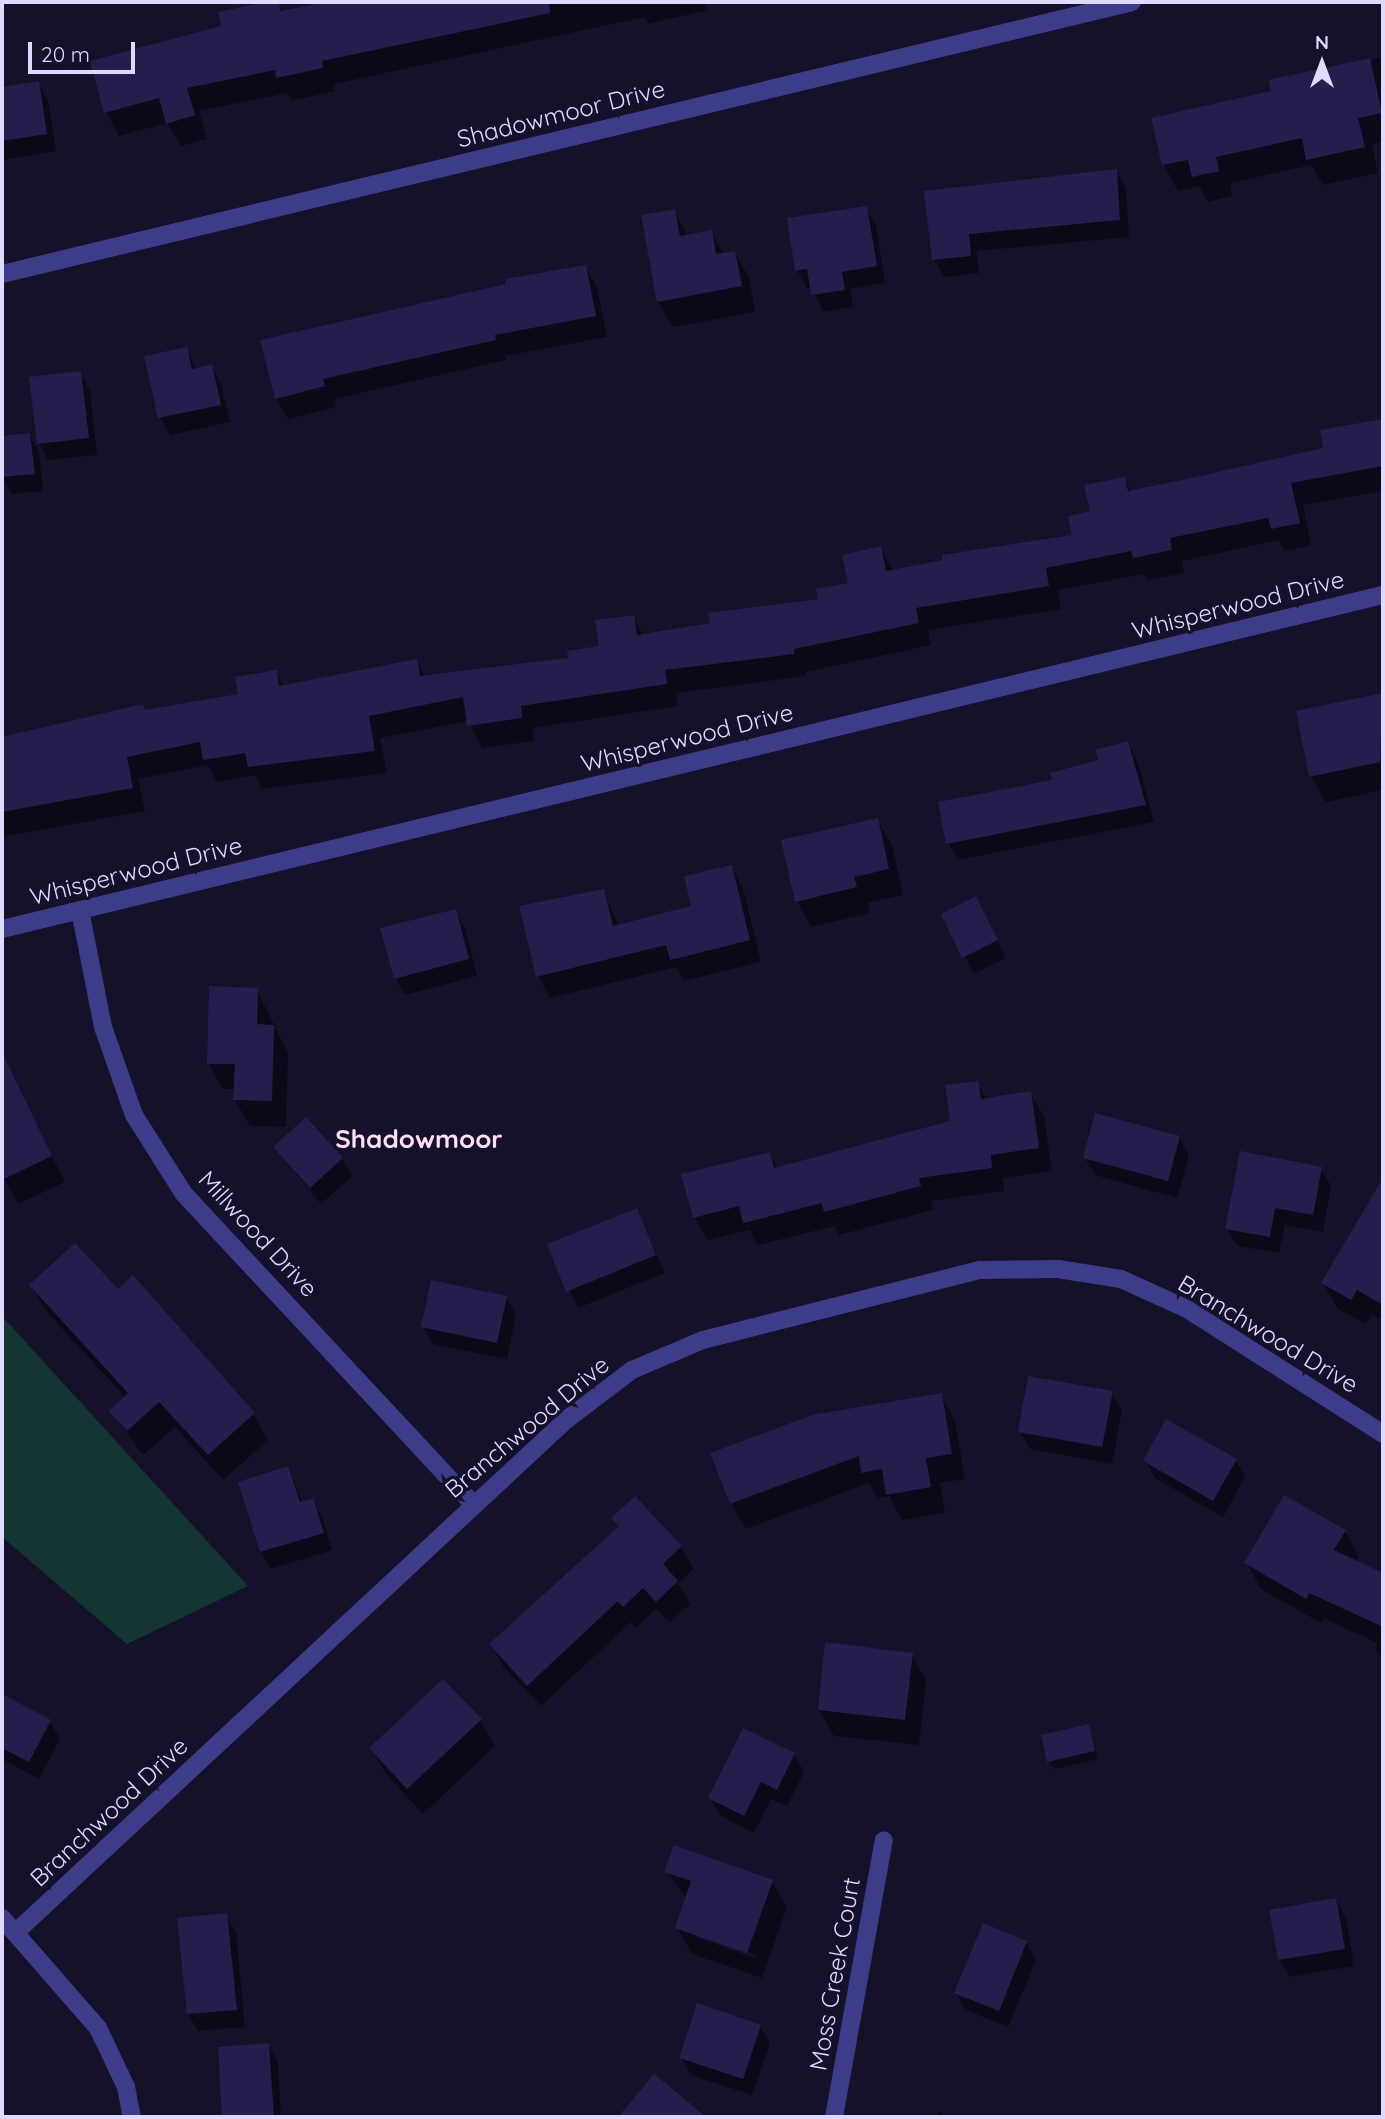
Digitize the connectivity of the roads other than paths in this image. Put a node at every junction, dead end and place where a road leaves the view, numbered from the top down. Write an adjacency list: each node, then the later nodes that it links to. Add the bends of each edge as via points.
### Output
1 (1132, 2): 2 (street, Shadowmoor Drive)
2 (2, 274)
3 (1383, 595): 4 (street, Whisperwood Drive)
4 (80, 910): 5 (street, Whisperwood Drive); 7 (street, Millwood Drive, via 103,1027 134,1115 184,1194)
5 (2, 929)
6 (1383, 1434): 7 (street, Branchwood Drive, via 1187,1309 1121,1279 1058,1269 980,1270 762,1322 703,1340 632,1370 566,1420)
7 (473, 1504): 10 (street, Branchwood Drive)
8 (884, 1840): 12 (street, Moss Creek Court)
9 (2, 1918): 10 (street)
10 (16, 1932): 11 (street, via 98,2028 126,2087)
11 (132, 2117)
12 (834, 2117)

